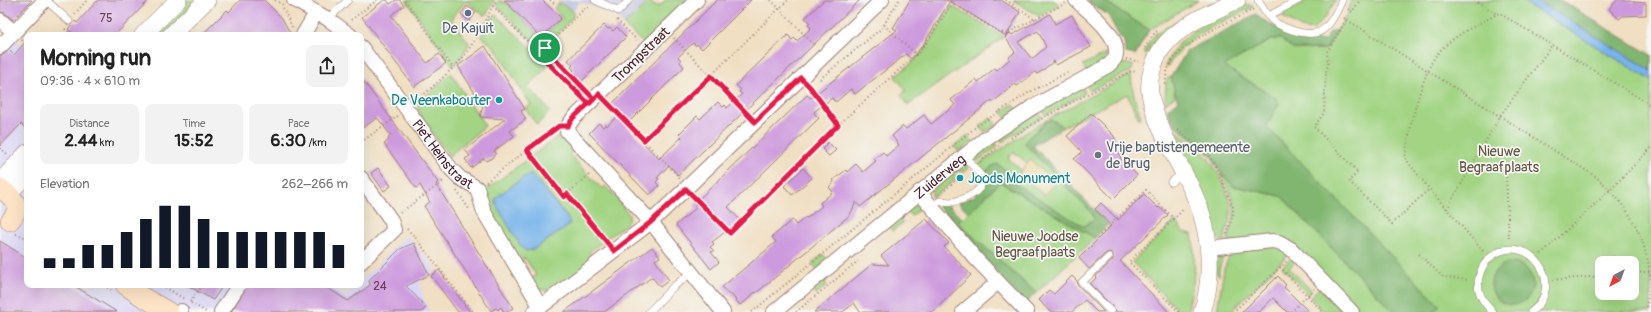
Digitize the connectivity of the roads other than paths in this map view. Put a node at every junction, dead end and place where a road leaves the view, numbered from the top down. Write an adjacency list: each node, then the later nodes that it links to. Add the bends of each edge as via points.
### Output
1 (46, 0): 18 (lane); 19 (street)
2 (178, 0): 20 (street)
3 (207, 0): 21 (street)
4 (348, 0): 15 (lane)
5 (594, 0): 6 (lane, via 619,10)
6 (629, 0)
7 (697, 0): 33 (street, Trompstraat, via 573,118 568,126 567,131)
8 (882, 0): 33 (street, via 824,56 805,83 755,122)
9 (1076, 0): 26 (street, Zuiderweg, via 1115,40 1115,57 1109,66 1033,107)
10 (1299, 0): 16 (lane)
11 (288, 2): 15 (street)
12 (1230, 2): 34 (street, via 1173,36 1163,46 1150,77 1150,93 1156,114 1182,180 1203,218)
13 (1341, 2): 16 (lane, via 1336,13 1320,31 1305,34 1274,22)
14 (1260, 3): 16 (lane)
15 (322, 16): 22 (street); 23 (street)
16 (1268, 16)
17 (0, 20): 19 (street)
18 (69, 21)
19 (14, 32): 24 (street)
20 (146, 32)
21 (174, 32)
22 (306, 32)
23 (347, 32)
24 (0, 47)
25 (364, 51): 42 (street, Piet Heinstraat, via 451,168 460,178 477,188 484,212)
26 (964, 155): 30 (street, Zuiderweg); 31 (lane, via 982,177 980,188 965,198)
27 (24, 163): 32 (street)
28 (24, 181): 32 (street)
29 (364, 182): 36 (street, via 393,225)
30 (920, 192): 31 (street); 48 (street, Zuiderweg)
31 (930, 204): 38 (street, via 955,236)
32 (11, 207)
33 (651, 222): 37 (street); 42 (street)
34 (1208, 248): 52 (street, via 1209,277); 53 (street, via 1272,241 1286,245)
35 (1109, 257): 51 (lane, via 1082,282)
36 (364, 259)
37 (692, 272): 46 (lane); 47 (street)
38 (998, 282): 49 (street); 50 (street)
39 (129, 288): 44 (main road, via 141,296)
40 (147, 288): 44 (main road)
41 (237, 288): 45 (street)
42 (537, 309)
43 (1484, 309): 54 (lane); 55 (lane, via 1478,281 1484,265 1495,254 1519,250 1536,259 1543,269 1546,280 1543,299)
44 (181, 310)
45 (221, 312)
46 (649, 312)
47 (723, 312)
48 (774, 312)
49 (963, 312)
50 (1027, 312)
51 (1111, 312)
52 (1202, 312)
53 (1352, 312)
54 (1493, 312)
55 (1531, 312)

